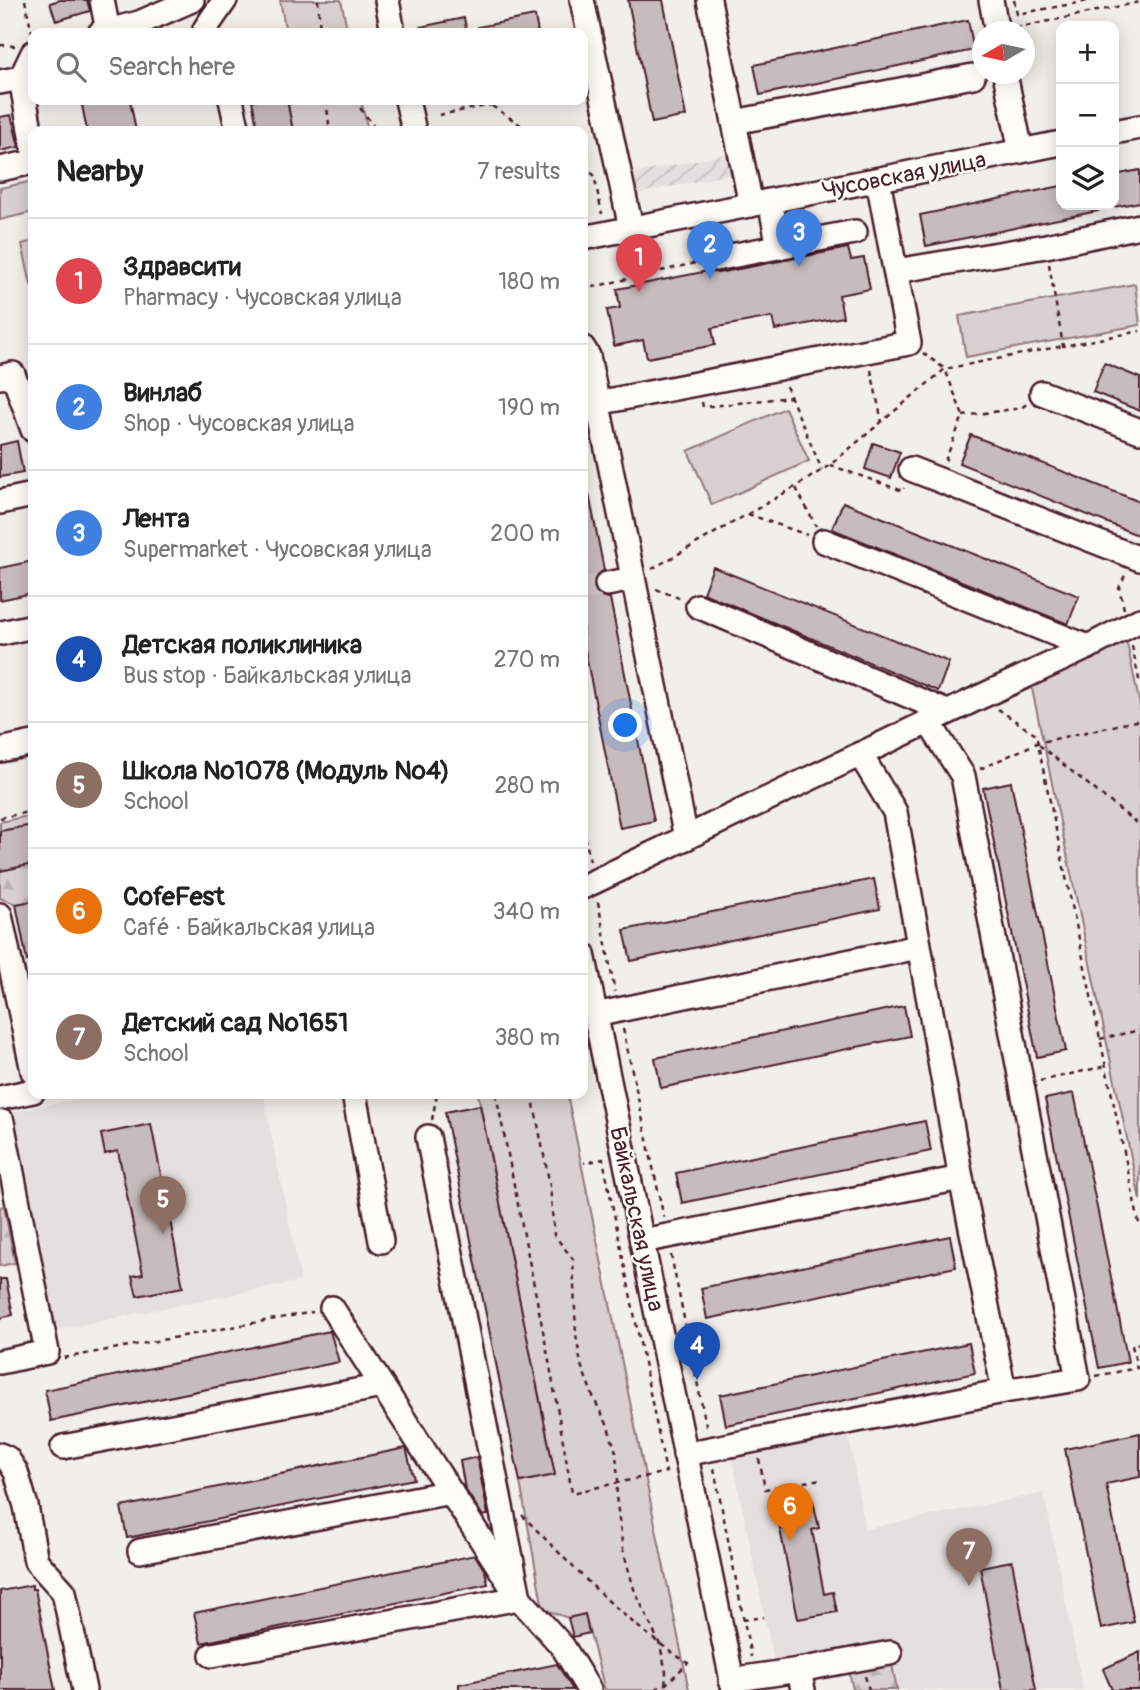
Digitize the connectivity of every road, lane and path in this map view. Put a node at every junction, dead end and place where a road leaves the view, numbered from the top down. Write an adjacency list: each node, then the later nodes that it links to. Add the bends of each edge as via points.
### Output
1 (25, 0): 15 (path)
2 (102, 0): 16 (street)
3 (192, 0): 17 (street)
4 (225, 0): 18 (street)
5 (318, 0): 19 (path)
6 (387, 0): 20 (street)
7 (582, 0): 21 (street)
8 (991, 0): 13 (street)
9 (1014, 0): 10 (path, via 1017,14)
10 (1094, 0)
11 (713, 1): 33 (street)
12 (1140, 2): 14 (path)
13 (995, 21)
14 (1035, 23)
15 (32, 28)
16 (104, 28)
17 (120, 28)
18 (206, 28)
19 (320, 28)
20 (392, 28)
21 (585, 28)
22 (588, 58): 51 (street)
23 (28, 59): 25 (street)
24 (972, 76): 33 (street)
25 (11, 80): 41 (street)
26 (1007, 84): 43 (street)
27 (232, 105): 35 (street)
28 (327, 105): 36 (path)
29 (358, 105): 34 (path)
30 (408, 105): 37 (street)
31 (491, 105): 32 (path); 38 (path)
32 (439, 115)
33 (734, 122): 48 (street, via 740,162)
34 (373, 125)
35 (237, 126)
36 (329, 126)
37 (413, 126)
38 (522, 126)
39 (1140, 127): 40 (street)
40 (1119, 131)
41 (28, 132)
42 (1056, 144): 43 (street, Чусовская улица)
43 (1021, 151): 47 (street, Чусовская улица)
44 (28, 163): 45 (street)
45 (0, 169)
46 (588, 171): 49 (path, via 594,175)
47 (878, 180): 48 (street, Чусовская улица); 57 (street)
48 (761, 203): 51 (street, Чусовская улица); 55 (street)
49 (602, 214)
50 (1140, 226): 54 (street)
51 (631, 228): 53 (street, Чусовская улица)
52 (855, 232): 55 (street)
53 (588, 237)
54 (1046, 246): 57 (street); 61 (path)
55 (779, 247): 56 (street)
56 (715, 259): 58 (path)
57 (896, 271): 60 (street)
58 (588, 286)
59 (1140, 331): 61 (path)
60 (909, 343): 62 (street); 64 (path)
61 (1063, 346): 64 (path)
62 (867, 351): 69 (street); 73 (path)
63 (588, 356): 69 (street)
64 (945, 369): 72 (path); 73 (path)
65 (0, 377): 71 (street, via 13,374)
66 (785, 383): 68 (path)
67 (1042, 393): 72 (path, via 1021,408); 74 (street)
68 (791, 397): 70 (path); 77 (path)
69 (597, 403): 85 (street)
70 (703, 407)
71 (28, 416)
72 (963, 416): 78 (path)
73 (881, 422): 75 (path)
74 (1140, 431)
75 (830, 465): 76 (path, via 903,491); 77 (path)
76 (911, 469): 78 (street)
77 (821, 470): 79 (path)
78 (938, 479): 84 (street)
79 (795, 487): 82 (path); 83 (path)
80 (28, 496): 81 (street)
81 (0, 502)
82 (747, 514): 83 (path); 85 (path)
83 (824, 541): 91 (street)
84 (1136, 558): 88 (path, via 1119,588)
85 (634, 579): 86 (street); 87 (path); 104 (street)
86 (607, 584)
87 (698, 606): 94 (street)
88 (1134, 623): 91 (street); 92 (path)
89 (28, 627): 90 (street)
90 (2, 633)
91 (1088, 648): 93 (street)
92 (1140, 684)
93 (979, 697): 94 (street); 96 (path, via 1036,735)
94 (938, 717): 99 (street); 100 (street)
95 (1140, 720): 96 (path)
96 (1037, 743): 100 (path); 103 (path); 112 (path)
97 (28, 744): 98 (street)
98 (0, 750)
99 (860, 754): 104 (street); 107 (street, via 895,812)
100 (963, 776): 115 (street)
101 (28, 812): 102 (path)
102 (0, 818)
103 (1140, 826)
104 (686, 838): 105 (street)
105 (588, 884): 109 (path)
106 (0, 915): 113 (street)
107 (918, 947): 109 (street); 125 (street)
108 (588, 996): 110 (street, Байкальская улица)
109 (619, 1010): 110 (street); 128 (path)
110 (595, 1015): 130 (street, Байкальская улица)
111 (1140, 1030): 112 (path)
112 (1100, 1039): 114 (path)
113 (28, 1047)
114 (1106, 1066): 115 (path); 127 (path)
115 (1022, 1085): 135 (street)
116 (28, 1092): 117 (street)
117 (0, 1098)
118 (355, 1099): 129 (street)
119 (436, 1099): 123 (path)
120 (497, 1099): 144 (path, via 572,1493)
121 (533, 1099): 144 (path, via 550,1186 554,1235 573,1259 581,1365 616,1452)
122 (2, 1122): 126 (street)
123 (428, 1137): 145 (street)
124 (584, 1163): 144 (path, via 603,1160 666,1472)
125 (961, 1178): 128 (street); 137 (street)
126 (14, 1190): 133 (street)
127 (1140, 1228)
128 (667, 1235): 130 (street); 140 (path)
129 (381, 1241)
130 (642, 1241): 141 (street, Байкальская улица)
131 (332, 1308): 133 (path, via 50,1361); 136 (street)
132 (1140, 1343): 135 (path, via 1132,1345 1137,1368)
133 (47, 1352): 134 (street)
134 (0, 1362)
135 (1078, 1379): 137 (street)
136 (382, 1386): 139 (street); 146 (street)
137 (1004, 1391): 138 (street)
138 (755, 1440): 140 (street); 143 (path, via 765,1489)
139 (63, 1447)
140 (710, 1449): 141 (street); 150 (path)
141 (685, 1454): 157 (street, Байкальская улица)
142 (0, 1455): 158 (street, via 16,1472 36,1561 64,1592)
143 (821, 1479)
144 (618, 1482): 151 (path, via 618,1516 627,1568)
145 (498, 1490): 148 (street); 151 (path, via 605,1599)
146 (450, 1492): 147 (street); 148 (street)
147 (141, 1550)
148 (519, 1598): 153 (street); 159 (street, via 563,1647)
149 (765, 1617): 150 (path)
150 (743, 1620): 154 (path)
151 (660, 1645): 156 (path); 156 (path, via 688,1663)
152 (890, 1653): 155 (street)
153 (212, 1655)
154 (755, 1676): 155 (street); 157 (street)
155 (801, 1680)
156 (666, 1684): 160 (path); 161 (path)
157 (733, 1685)
158 (84, 1690)
159 (589, 1690)
160 (652, 1690)
161 (665, 1690)

